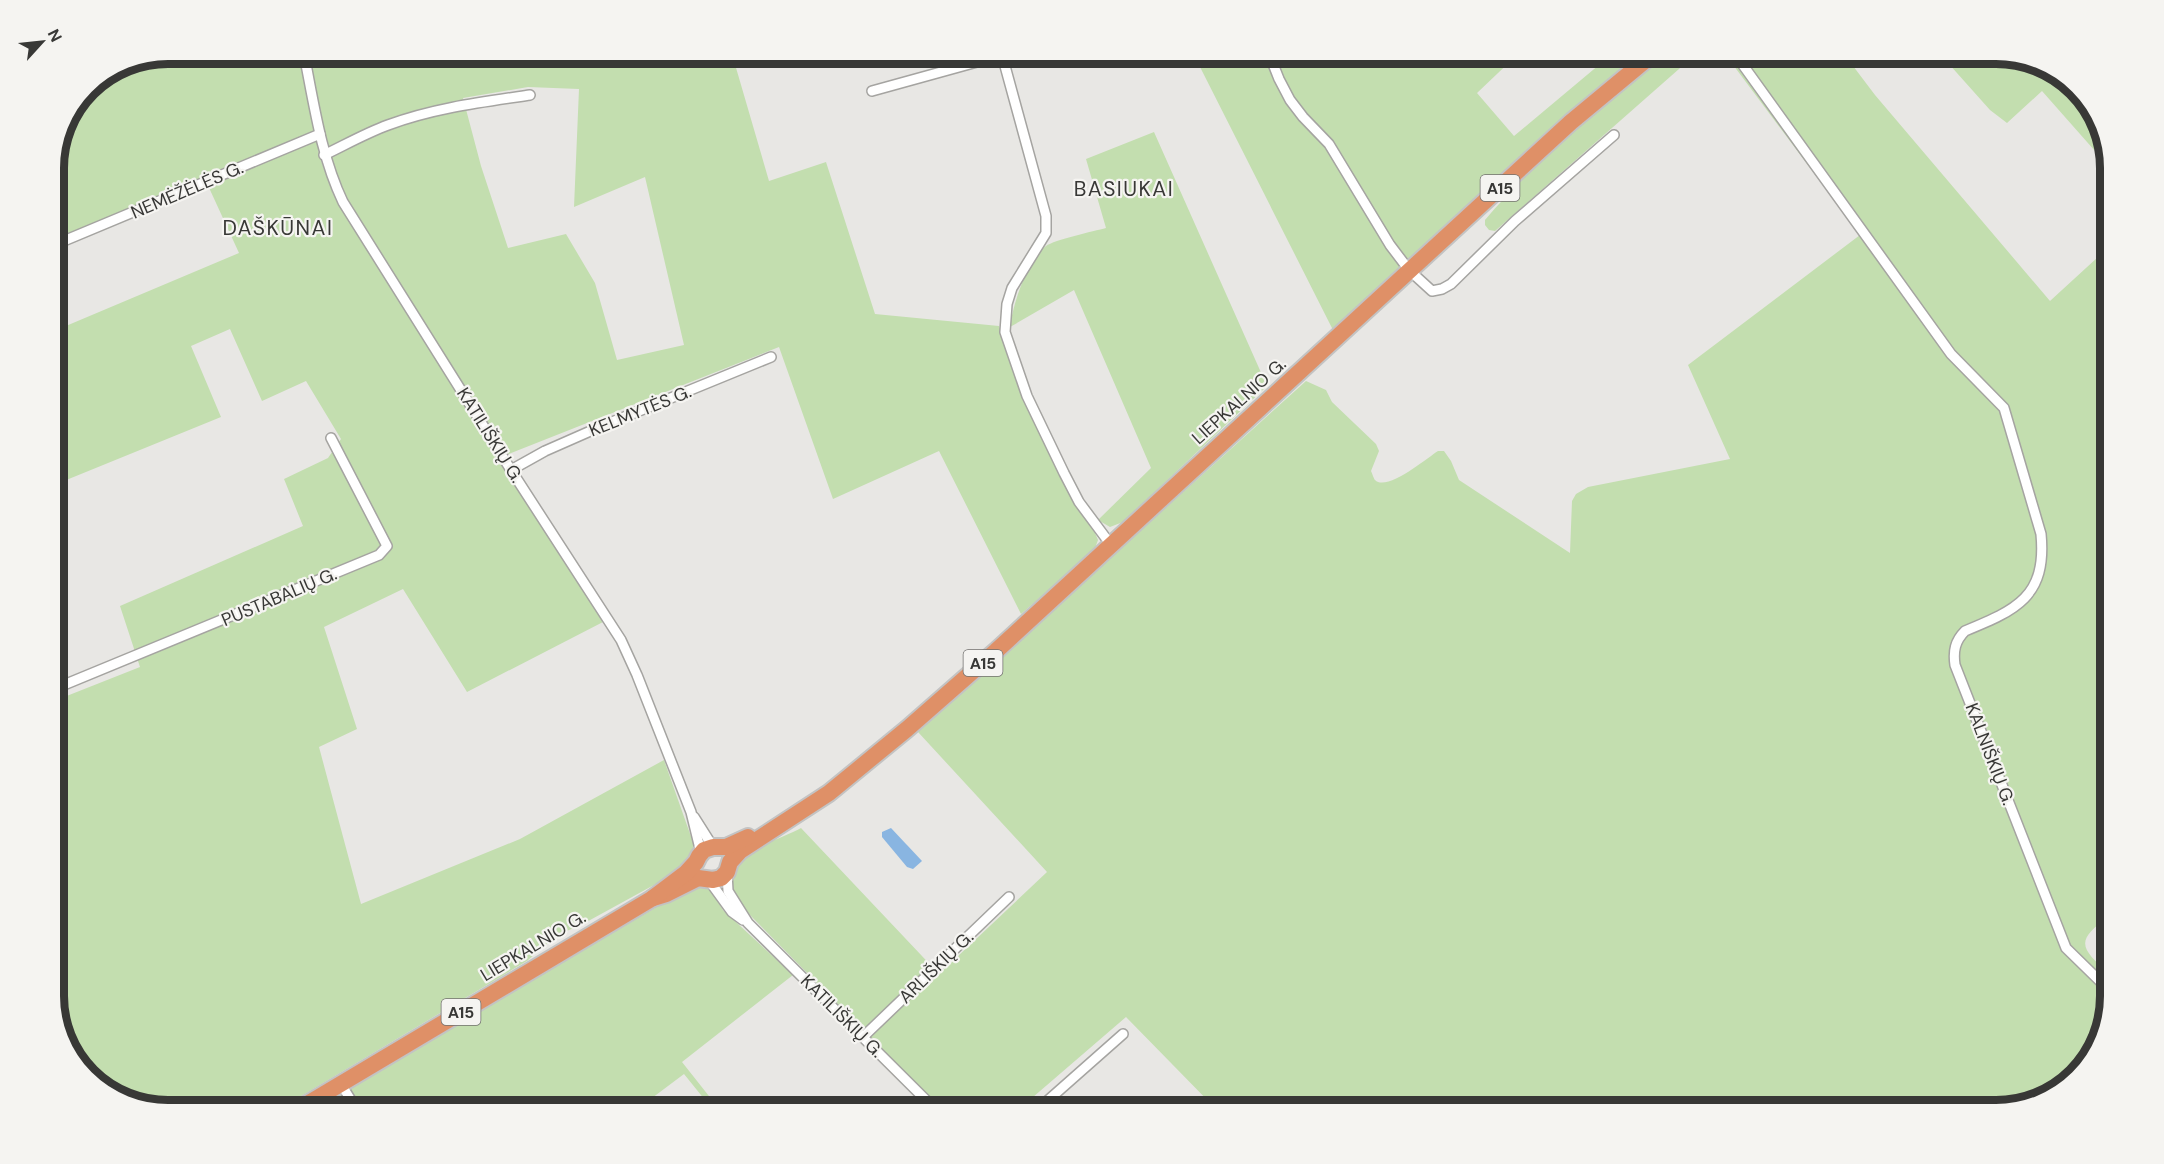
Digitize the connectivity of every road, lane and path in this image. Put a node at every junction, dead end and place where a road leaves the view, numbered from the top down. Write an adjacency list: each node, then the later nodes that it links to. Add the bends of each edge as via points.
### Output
1 (306, 64): 9 (street, KATILIŠKIŲ G.)
2 (972, 64): 7 (street)
3 (1007, 64): 17 (street, via 1047,225 1046,233 1012,288 1005,332 1027,396 1059,464 1079,502)
4 (1273, 64): 13 (street, via 1290,100 1329,144)
5 (1641, 64): 13 (highway, LIEPKALNIO G. / A15)
6 (1742, 64): 26 (street, KALNIŠKIŲ G., via 1951,354 2004,408 2041,534 2041,566 2029,596 2021,604 1965,631 1955,645 1955,665 2060,935 2074,958)
7 (872, 91)
8 (530, 95): 11 (street, via 461,105 408,119)
9 (320, 134): 11 (street, KATILIŠKIŲ G.); 12 (street, NEMĖŽĖLĖS G.)
10 (1614, 135): 13 (street, via 1515,221 1451,284 1432,291)
11 (324, 155): 16 (street, KATILIŠKIŲ G., via 343,202)
12 (65, 240)
13 (1409, 270): 17 (highway, LIEPKALNIO G. / A15)
14 (771, 357): 16 (street, KELMYTĖS G., via 595,429)
15 (331, 438): 18 (street, PUSTABALIŲ G., via 387,546 379,555)
16 (511, 470): 20 (street, KATILIŠKIŲ G., via 621,640)
17 (1111, 545): 19 (highway, LIEPKALNIO G. / A15, via 949,694)
18 (65, 684)
19 (849, 774): 20 (highway, LIEPKALNIO G. / A15, via 833,780 742,841); 21 (highway, LIEPKALNIO G. / A15, via 829,793 740,851)
20 (707, 853): 21 (highway, via 726,854); 22 (highway, via 698,871); 24 (highway, LIEPKALNIO G. / A15)
21 (728, 867): 22 (highway, LIEPKALNIO G. / A15, via 721,878); 25 (street, KATILIŠKIŲ G., via 728,891)
22 (706, 879): 24 (highway, LIEPKALNIO G. / A15, via 690,881); 25 (street, KATILIŠKIŲ G., via 732,912)
23 (1009, 897): 28 (street, ARLIŠKIŲ G.)
24 (653, 898): 29 (highway, LIEPKALNIO G. / A15)
25 (748, 922): 28 (street, KATILIŠKIŲ G.)
26 (2100, 982)
27 (1124, 1034): 33 (street)
28 (863, 1036): 32 (street, KATILIŠKIŲ G.)
29 (341, 1084): 30 (highway, A15); 31 (street)
30 (314, 1100)
31 (351, 1100)
32 (926, 1100)
33 (1048, 1100)

